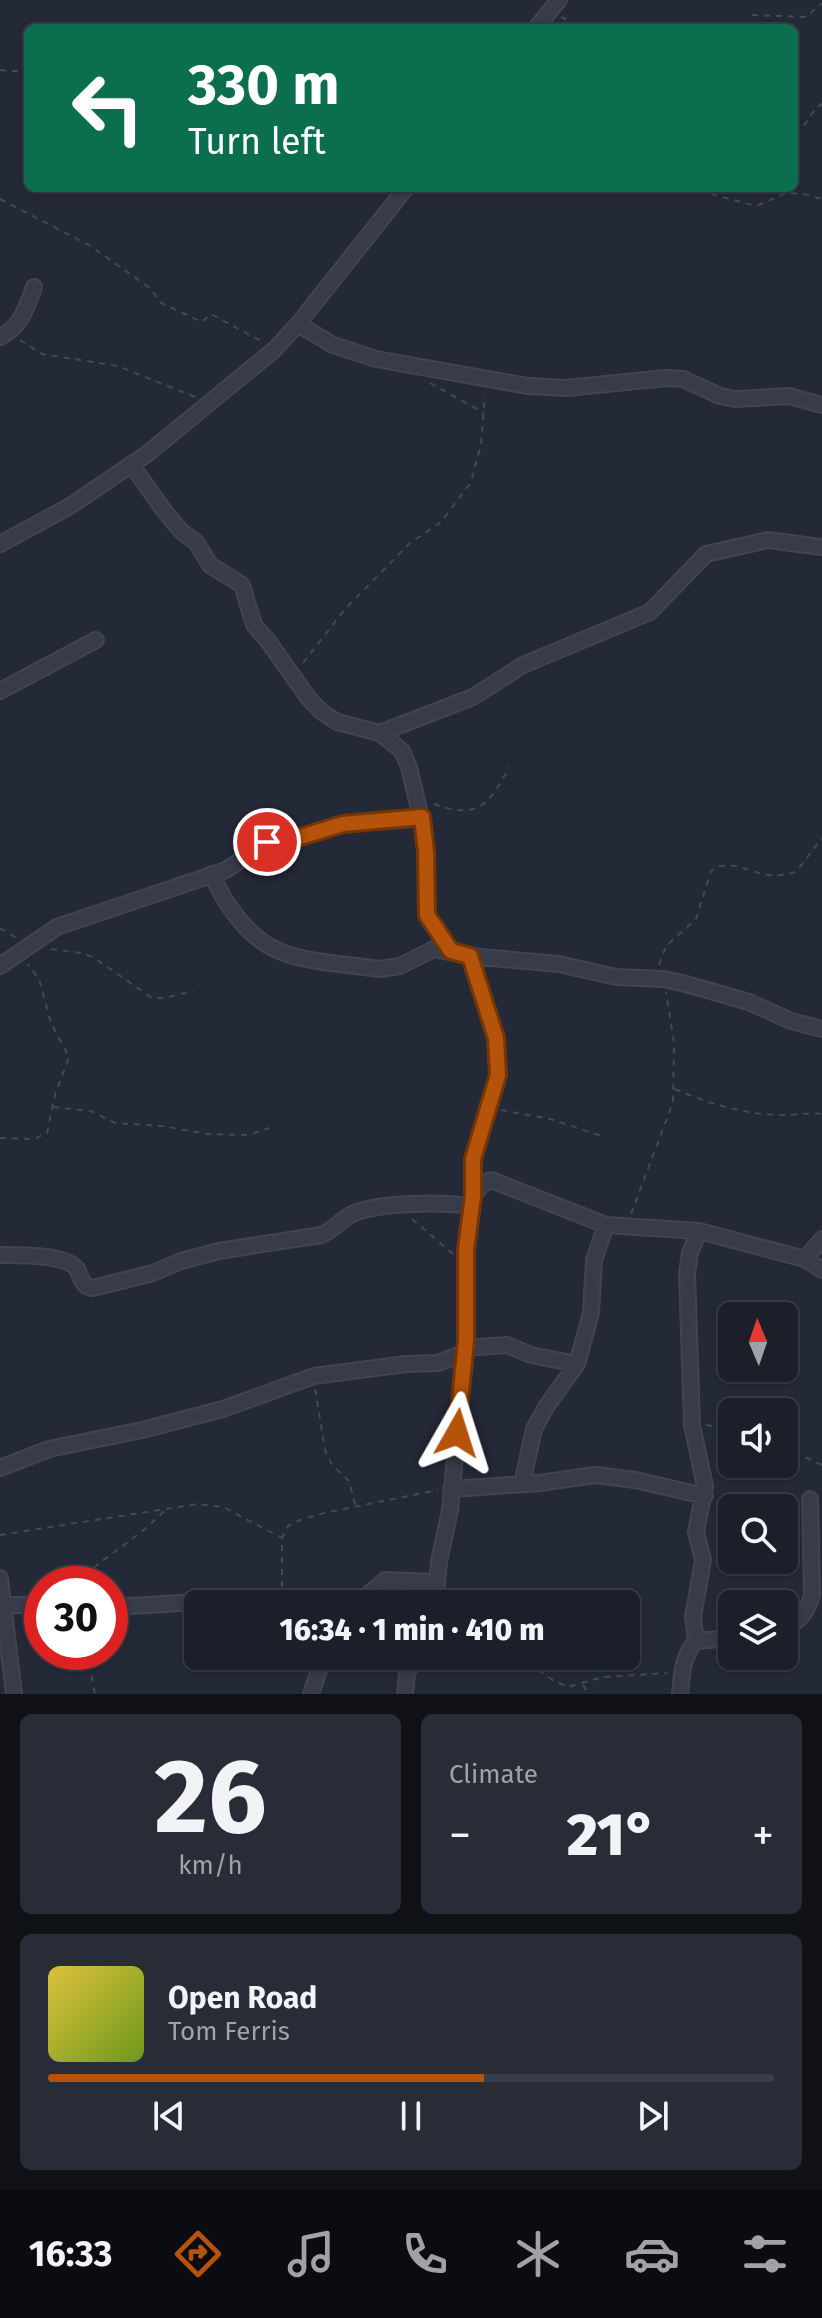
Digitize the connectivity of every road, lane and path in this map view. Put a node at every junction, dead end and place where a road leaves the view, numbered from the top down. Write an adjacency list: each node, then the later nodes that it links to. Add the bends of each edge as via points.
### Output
1 (822, 3): 3 (path, via 806,17)
2 (554, 6): 4 (street); 5 (path)
3 (752, 15)
4 (539, 24)
5 (579, 24)
6 (0, 70): 7 (path)
7 (24, 72)
8 (822, 104): 9 (path)
9 (798, 131)
10 (403, 192): 15 (street)
11 (703, 192): 13 (path, via 756,206 787,193)
12 (0, 199): 17 (path, via 89,245 172,310 202,322 211,314)
13 (822, 199)
14 (34, 287): 16 (street, via 21,321)
15 (298, 324): 17 (street); 18 (street, via 333,345 376,359)
16 (5, 334): 20 (path, via 42,354 118,366)
17 (274, 350): 20 (street)
18 (486, 377): 21 (street, via 547,388 683,379 735,399 789,396); 22 (path)
19 (425, 379): 22 (path)
20 (209, 404): 23 (street)
21 (822, 405)
22 (485, 414): 27 (path, via 471,482 441,522 410,543 346,608)
23 (131, 464): 24 (street, via 70,506); 27 (street, via 210,565 242,585 254,625)
24 (0, 544)
25 (822, 547): 29 (street, via 768,540 706,554 650,612 523,665 473,697)
26 (96, 640): 28 (street)
27 (292, 677): 29 (street, via 337,722)
28 (0, 691)
29 (380, 733): 31 (street, via 402,751)
30 (509, 767): 31 (path, via 479,808 456,810)
31 (418, 798): 32 (street)
32 (422, 817): 34 (street, via 343,824 267,842 236,865); 37 (street, via 427,915)
33 (822, 838): 40 (path, via 796,872 767,875 730,865 711,871 696,919 666,946)
34 (212, 874): 36 (street, via 57,927); 37 (street, via 244,925 272,948 293,956 391,969 428,950)
35 (0, 928): 36 (path)
36 (26, 949): 39 (street); 41 (path, via 93,957 152,998); 44 (path, via 51,1023 68,1052)
37 (451, 951): 38 (street)
38 (470, 956): 40 (street); 45 (street, via 497,1051 498,1075)
39 (0, 966)
40 (659, 980): 42 (street, via 749,1002 778,1017); 43 (path, via 674,1042)
41 (193, 991)
42 (822, 1029)
43 (674, 1089): 46 (path, via 722,1106 784,1115); 53 (path)
44 (52, 1107): 47 (path, via 91,1111 115,1123 208,1134 248,1135); 49 (path, via 50,1126 41,1137)
45 (488, 1109): 48 (path, via 524,1112); 50 (street, via 475,1145)
46 (822, 1114)
47 (269, 1128)
48 (602, 1136)
49 (0, 1138)
50 (472, 1201): 51 (street); 52 (street, via 491,1180); 58 (street)
51 (400, 1206): 56 (street, via 351,1214 321,1235 196,1256 93,1288 82,1283 76,1268 66,1262); 58 (path)
52 (606, 1225): 53 (street); 61 (street, via 594,1260 591,1313)
53 (626, 1227): 54 (street)
54 (699, 1231): 57 (street); 63 (street, via 687,1273)
55 (822, 1239): 57 (street)
56 (0, 1255)
57 (805, 1259): 59 (street)
58 (466, 1265): 60 (street)
59 (822, 1270)
60 (465, 1351): 61 (street, via 507,1345); 62 (street, via 438,1363); 69 (street)
61 (577, 1364): 68 (street, via 534,1429)
62 (314, 1376): 67 (street, via 223,1409 49,1449); 72 (path, via 325,1450 349,1481)
63 (692, 1425): 64 (path); 70 (street)
64 (718, 1428)
65 (798, 1454): 66 (path)
66 (822, 1465)
67 (0, 1468)
68 (522, 1484): 69 (street); 70 (street, via 596,1475)
69 (451, 1489): 72 (path); 78 (street)
70 (705, 1496): 88 (street, via 696,1532 703,1560 693,1617)
71 (810, 1499): 86 (street, via 812,1594)
72 (356, 1508): 75 (path, via 300,1520 288,1526)
73 (166, 1509): 74 (path); 75 (path, via 223,1507); 76 (path)
74 (0, 1535)
75 (282, 1538): 79 (path)
76 (96, 1566)
77 (0, 1578): 83 (street)
78 (437, 1582): 80 (street, via 385,1580); 81 (street)
79 (282, 1590)
80 (373, 1590)
81 (436, 1590)
82 (184, 1604): 85 (street)
83 (4, 1605): 84 (street); 95 (street)
84 (24, 1605)
85 (128, 1606)
86 (798, 1620)
87 (718, 1639): 88 (street)
88 (696, 1641): 93 (street)
89 (90, 1670): 96 (path)
90 (319, 1670): 97 (street)
91 (409, 1670): 98 (street)
92 (539, 1670): 94 (path, via 563,1686)
93 (682, 1672): 94 (path, via 603,1677); 100 (street)
94 (582, 1684): 99 (path)
95 (14, 1694)
96 (95, 1694)
97 (311, 1694)
98 (405, 1694)
99 (589, 1694)
100 (680, 1694)

